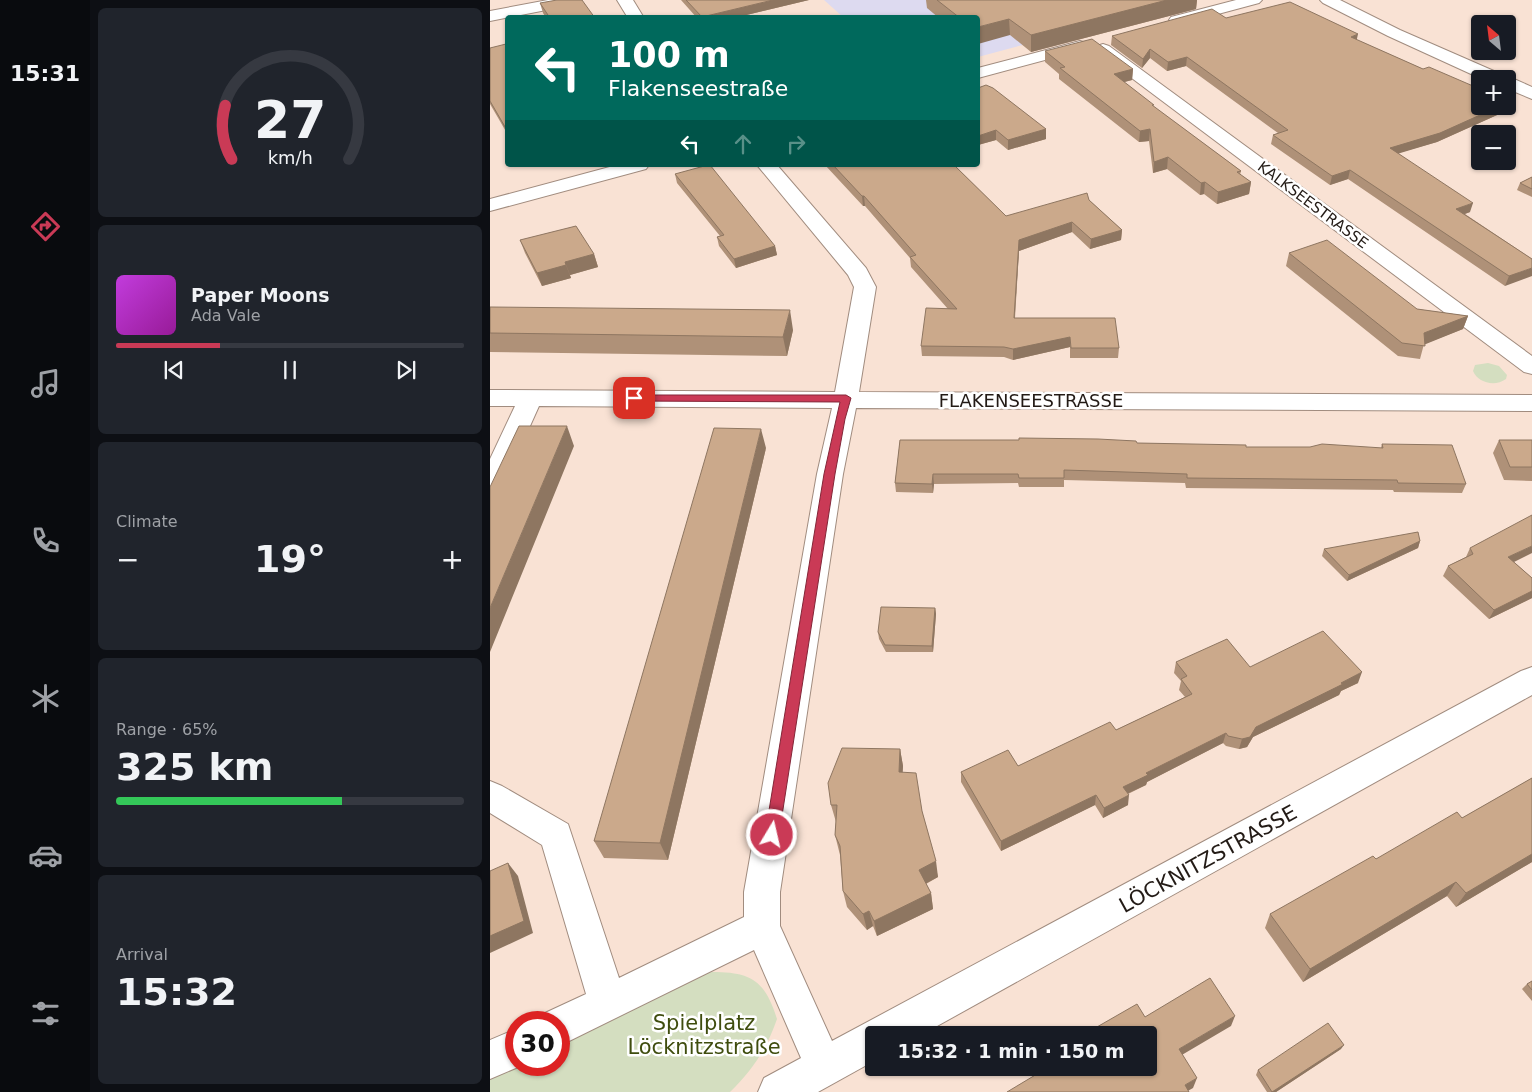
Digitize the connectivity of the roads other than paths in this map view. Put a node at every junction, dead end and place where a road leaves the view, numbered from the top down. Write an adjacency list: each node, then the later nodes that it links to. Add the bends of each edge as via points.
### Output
1 (572, 0): 7 (street)
2 (624, 0): 6 (street)
3 (1254, 0): 5 (street)
4 (1328, 0): 11 (street, via 1394,34)
5 (1223, 3): 8 (street)
6 (634, 15)
7 (490, 16)
8 (1160, 24)
9 (1116, 36): 10 (street)
10 (1094, 42): 12 (street); 18 (street, KALKSEESTRASSE)
11 (1476, 70)
12 (980, 73)
13 (1516, 87): 14 (street)
14 (1532, 94)
15 (631, 167): 17 (street)
16 (769, 167): 21 (street, via 858,274 865,287)
17 (490, 205)
18 (1532, 367)
19 (490, 398): 20 (street, FLAKENSEESTRASSE)
20 (531, 398): 21 (street, FLAKENSEESTRASSE); 23 (street)
21 (846, 398): 22 (street, FLAKENSEESTRASSE); 26 (street, via 828,484 764,882)
22 (1532, 403)
23 (490, 486)
24 (1532, 680): 29 (street, LÖCKNITZSTRASSE)
25 (490, 796): 27 (street, via 556,834)
26 (762, 927): 27 (street); 33 (street)
27 (608, 1003): 28 (street)
28 (570, 1022)
29 (899, 1026)
30 (865, 1045): 33 (street)
31 (505, 1053): 32 (street)
32 (490, 1060)
33 (824, 1067): 34 (street)
34 (778, 1092)

